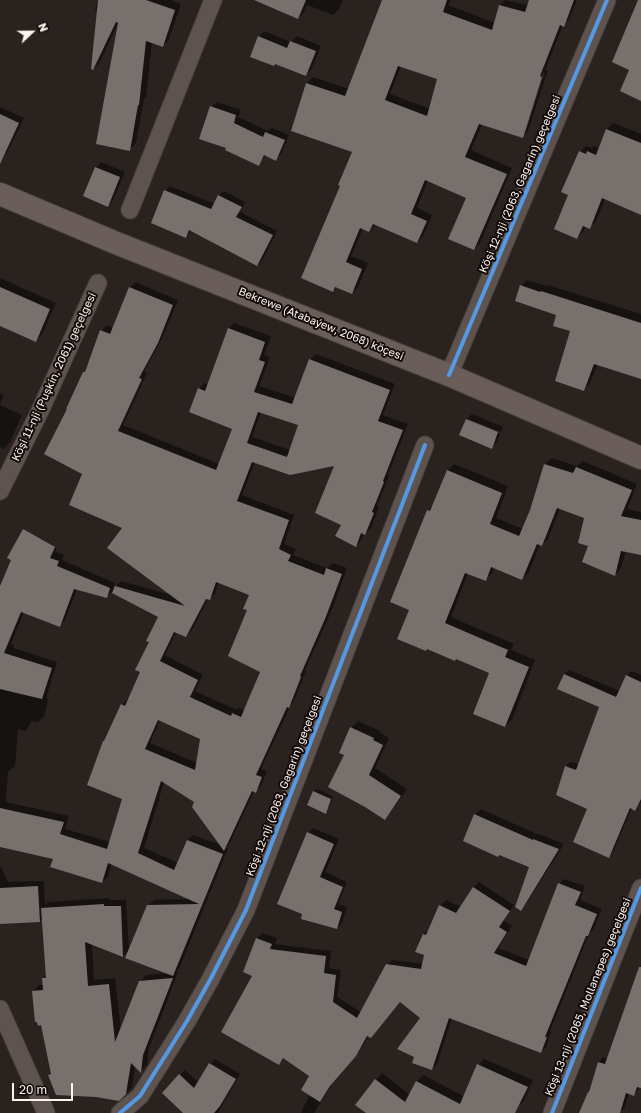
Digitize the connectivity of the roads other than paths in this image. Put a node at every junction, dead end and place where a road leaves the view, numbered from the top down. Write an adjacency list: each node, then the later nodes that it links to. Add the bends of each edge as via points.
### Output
1 (213, 0): 4 (street)
2 (607, 0): 6 (street, Köşi 12-nji (2063, Gagarin) geçelgesi)
3 (0, 194): 6 (main road, Bekrewe (Atabaýew, 2068) köçesi)
4 (130, 210)
5 (98, 284): 9 (street, Köşi 11-nji (Puşkin, 2061) geçelgesi)
6 (449, 375): 8 (main road, Bekrewe (Atabaýew, 2068) köçesi)
7 (425, 445): 13 (street, Köşi 12-nji (2063, Gagarin) geçelgesi, via 246,910 187,1021 140,1096)
8 (641, 458)
9 (0, 491)
10 (641, 888): 14 (street, Köşi 13-nji (2065, Mollanepes) geçelgesi)
11 (0, 1009): 12 (street)
12 (46, 1113)
13 (120, 1113)
14 (552, 1113)

